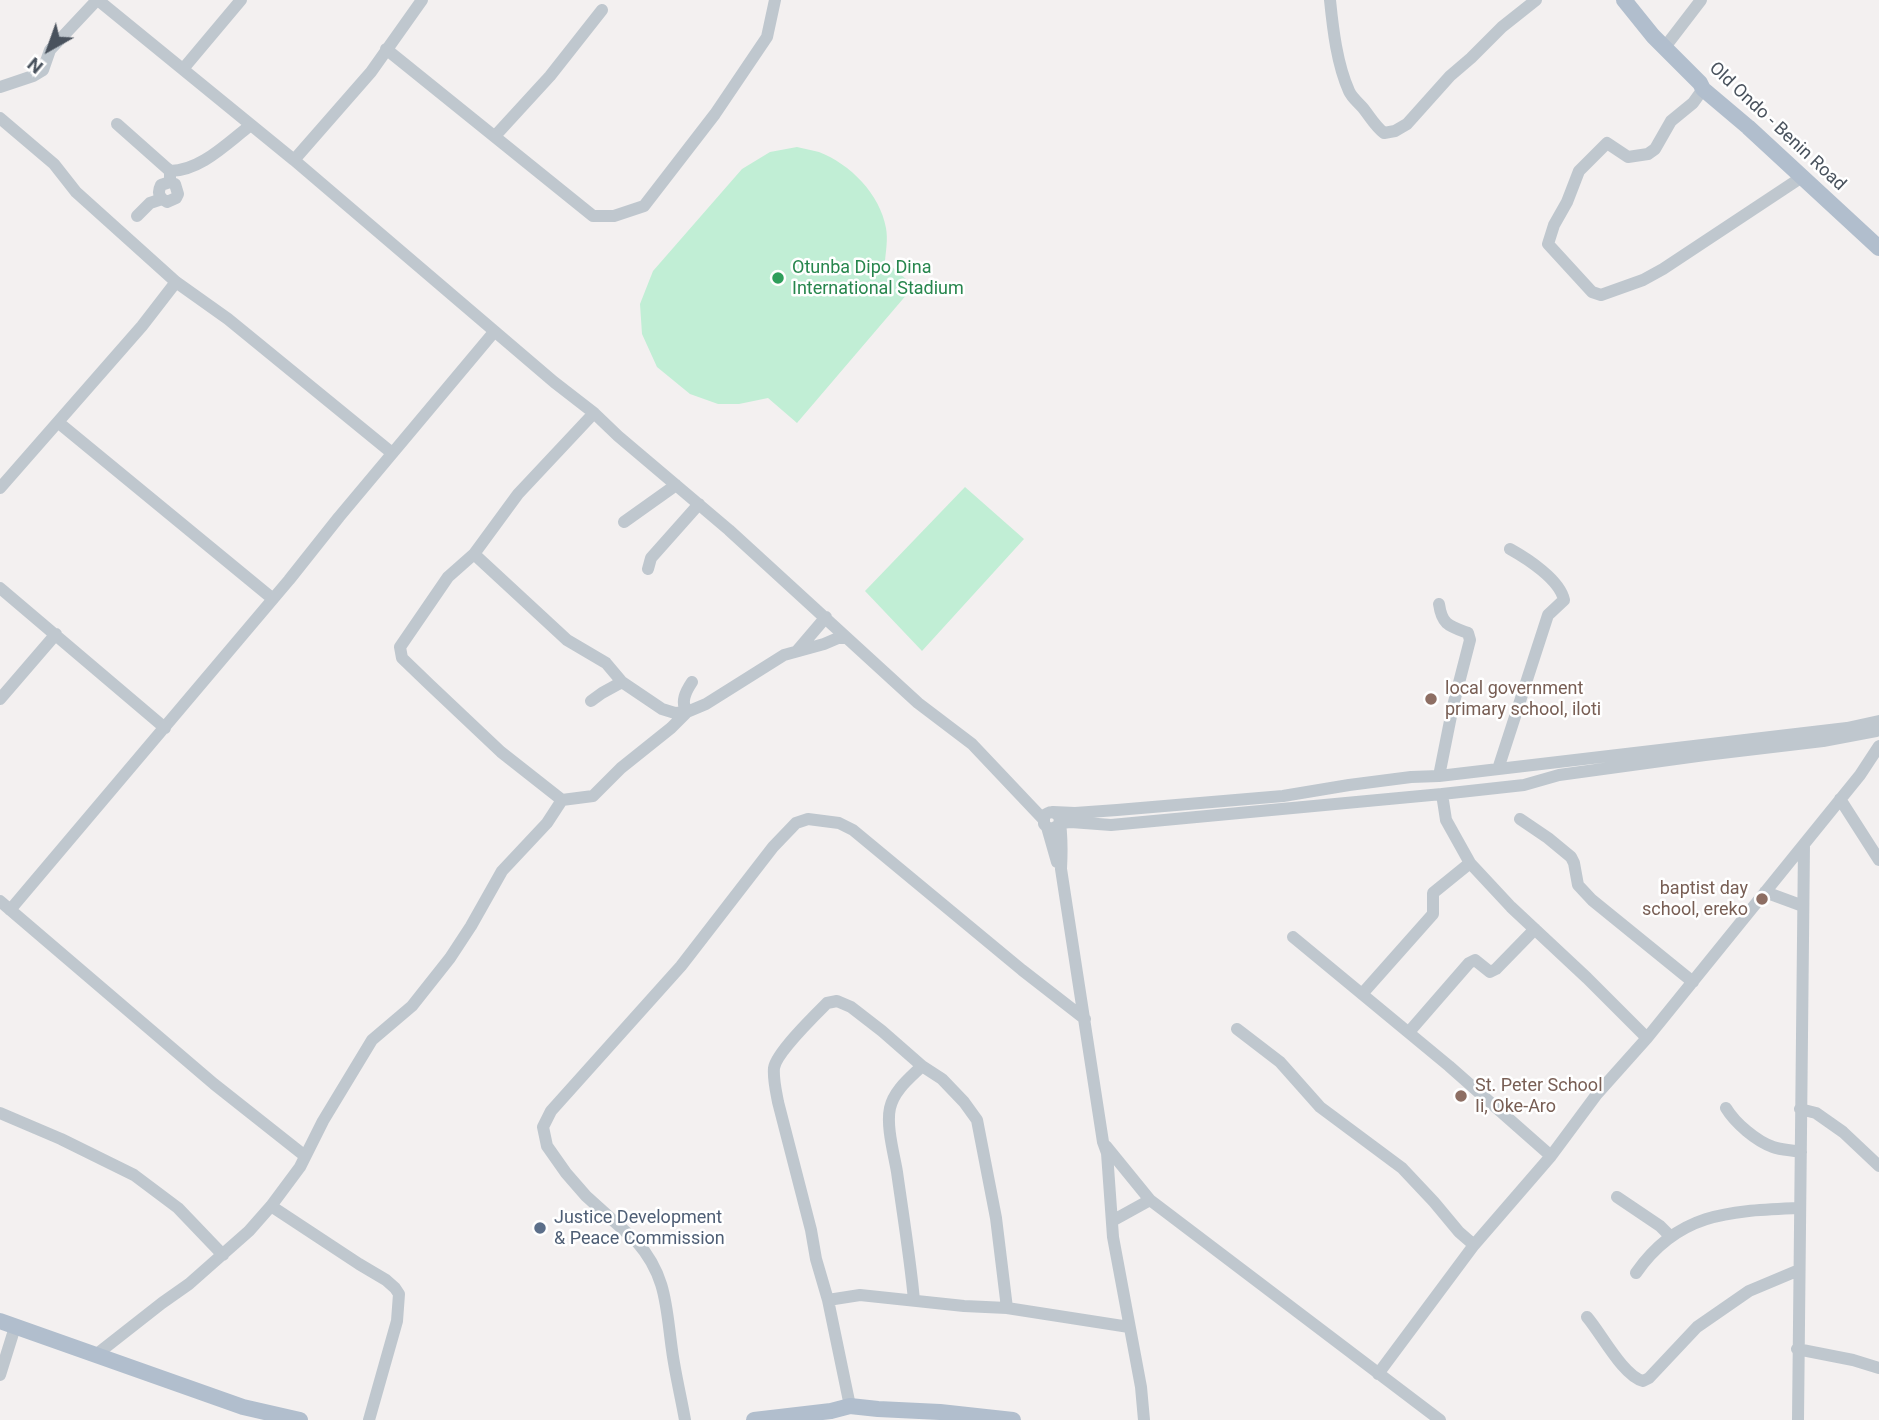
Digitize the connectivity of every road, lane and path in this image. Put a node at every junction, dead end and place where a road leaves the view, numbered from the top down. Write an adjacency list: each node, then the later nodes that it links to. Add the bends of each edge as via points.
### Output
1 (98, 0): 12 (street); 13 (street, via 50,50 43,69)
2 (240, 0): 12 (street)
3 (422, 0): 11 (street)
4 (775, 0): 18 (street, via 767,37 644,206 614,216 593,216)
5 (1330, 0): 6 (street, via 1350,94 1384,133 1407,124 1450,76)
6 (1536, 0)
7 (1624, 0): 10 (main road, Old Ondo - Benin Road)
8 (1702, 0): 10 (street)
9 (602, 10): 18 (street)
10 (1665, 47): 14 (main road, Old Ondo - Benin Road)
11 (386, 49): 18 (street); 19 (street)
12 (183, 69): 17 (street)
13 (0, 87)
14 (1703, 89): 21 (main road, Old Ondo - Benin Road); 21 (street, via 1671,121 1648,154 1628,158 1606,143 1579,171 1548,244 1592,292 1601,295 1643,280)
15 (0, 118): 24 (street)
16 (117, 124): 20 (street)
17 (251, 125): 19 (street); 20 (street, via 215,153)
18 (495, 136)
19 (294, 160): 25 (street)
20 (170, 176): 22 (street, via 161,186 162,200 150,203)
21 (1802, 177): 23 (main road, Old Ondo - Benin Road)
22 (137, 216)
23 (1879, 248)
24 (176, 282): 27 (street); 28 (street)
25 (494, 332): 26 (street); 28 (street)
26 (594, 413): 29 (street); 34 (street, via 518,494)
27 (59, 422): 30 (street); 37 (street)
28 (392, 453): 37 (street)
29 (676, 485): 31 (street); 32 (street)
30 (0, 488)
31 (699, 505): 35 (street, via 651,558); 39 (street)
32 (624, 522)
33 (1510, 549): 51 (street, via 1529,559 1562,592 1564,600 1548,615)
34 (474, 554): 43 (street, via 567,640 606,663); 55 (street, via 448,577 400,647 402,657 501,751)
35 (648, 569)
36 (0, 588): 40 (street)
37 (273, 599): 49 (street)
38 (1439, 604): 52 (street, via 1446,624 1470,636)
39 (826, 618): 41 (street); 42 (street)
40 (56, 634): 45 (street); 49 (street)
41 (847, 638): 42 (street); 57 (street, via 918,703 972,744)
42 (796, 651): 47 (street)
43 (622, 682): 46 (street); 47 (street, via 662,709)
44 (692, 682): 47 (street, via 684,697)
45 (0, 699)
46 (592, 701)
47 (687, 712): 55 (street, via 593,796)
48 (1878, 727): 51 (street); 53 (street, via 1864,734 1786,746)
49 (164, 728): 62 (street)
50 (1879, 746): 54 (street)
51 (1498, 769): 52 (street)
52 (1439, 776): 57 (street, via 1234,801 1075,813)
53 (1442, 794): 57 (street, via 1111,825); 60 (street, via 1446,820)
54 (1840, 799): 58 (street); 59 (street)
55 (562, 800): 78 (street, via 502,871 450,958 412,1006 372,1040)
56 (1520, 818): 66 (street, via 1571,857 1578,885 1592,900)
57 (1052, 821): 68 (street, via 1062,843 1060,869)
58 (1804, 845): 61 (street); 63 (street)
59 (1879, 860)
60 (1470, 863): 64 (street); 67 (street, via 1433,893 1433,914)
61 (1765, 892): 63 (street); 66 (street)
62 (5, 905): 78 (street)
63 (1803, 906): 74 (street)
64 (1535, 929): 70 (street, via 1496,970 1490,972 1475,960 1469,963); 71 (street)
65 (1293, 937): 67 (street)
66 (1693, 982): 71 (street)
67 (1362, 994): 70 (street)
68 (1085, 1019): 76 (street); 107 (street, via 853,830 808,819 796,823 773,846 681,966 551,1111 543,1127 547,1146 566,1173 637,1242 658,1274)
69 (1237, 1029): 87 (street, via 1280,1062 1320,1107 1402,1168)
70 (1409, 1032): 79 (street)
71 (1647, 1038): 79 (street)
72 (922, 1066): 91 (street, via 851,1007 837,1001 827,1003 776,1061 778,1102); 92 (street, via 902,1086 889,1110); 93 (street, via 942,1079 977,1120)
73 (1726, 1108): 77 (street, via 1733,1119 1773,1147)
74 (1800, 1109): 77 (street); 80 (street, via 1825,1119)
75 (0, 1113): 88 (street, via 135,1175 178,1208)
76 (1103, 1142): 82 (street); 85 (street)
77 (1801, 1152): 84 (street)
78 (305, 1156): 83 (street)
79 (1551, 1156): 87 (street)
80 (1879, 1166)
81 (1618, 1197): 86 (street)
82 (1150, 1200): 85 (street); 100 (street)
83 (271, 1206): 88 (street); 106 (street, via 386,1280 399,1294 397,1321)
84 (1800, 1208): 86 (street, via 1740,1211 1695,1222); 89 (street)
85 (1112, 1221): 96 (street)
86 (1670, 1236): 90 (street)
87 (1474, 1245): 100 (street)
88 (223, 1255): 98 (street)
89 (1799, 1270): 94 (street, via 1749,1291 1697,1327 1643,1381 1623,1365); 97 (street)
90 (1636, 1273)
91 (828, 1300): 92 (street, via 860,1295); 102 (street)
92 (914, 1300): 93 (street)
93 (1007, 1308): 96 (street)
94 (1587, 1317)
95 (8, 1324): 98 (main road); 101 (street)
96 (1129, 1327): 110 (street)
97 (1797, 1349): 99 (street); 112 (street)
98 (97, 1354): 103 (main road, via 238,1404)
99 (1879, 1368)
100 (1378, 1374): 111 (street)
101 (0, 1375)
102 (850, 1406): 104 (main road); 109 (main road)
103 (242, 1413): 105 (main road)
104 (812, 1416): 108 (main road)
105 (300, 1420)
106 (369, 1420)
107 (685, 1420)
108 (754, 1420)
109 (1013, 1420)
110 (1144, 1420)
111 (1440, 1420)
112 (1798, 1420)

